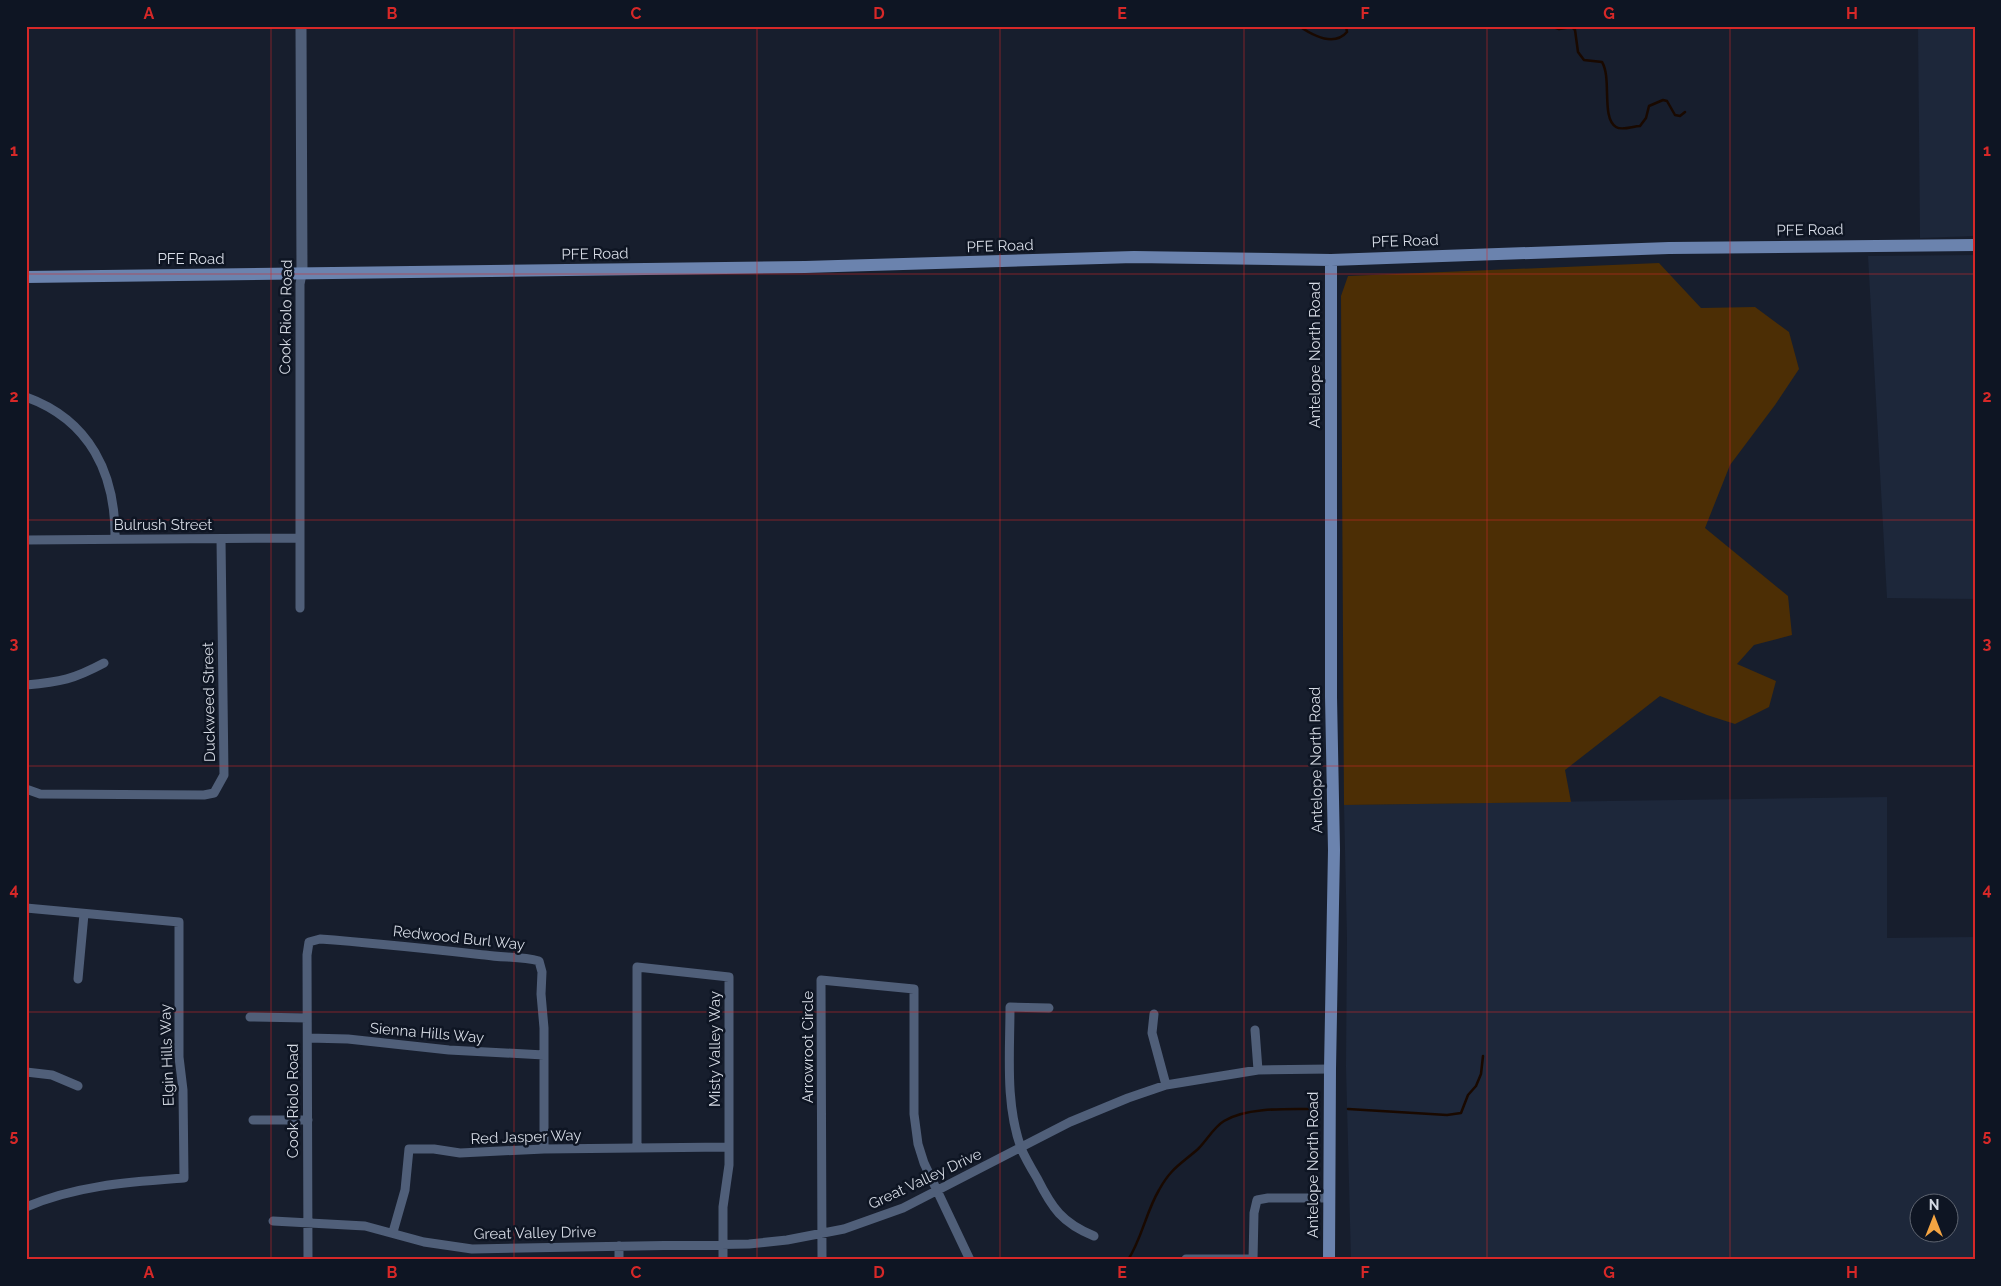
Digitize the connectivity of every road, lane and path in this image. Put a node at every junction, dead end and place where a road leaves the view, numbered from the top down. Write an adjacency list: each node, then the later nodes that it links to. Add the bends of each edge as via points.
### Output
1 (301, 26): 4 (street, Cook Riolo Road)
2 (1975, 245): 3 (main road, PFE Road, via 1669,248)
3 (1331, 260): 4 (main road, PFE Road, via 1134,257 805,268); 27 (main road, Antelope North Road, via 1330,697 1334,860)
4 (302, 274): 5 (main road, PFE Road); 7 (street, Cook Riolo Road)
5 (26, 276)
6 (26, 397): 8 (street, via 60,414 92,447 108,479 115,516)
7 (299, 538): 9 (street, Bulrush Street); 11 (street, Cook Riolo Road)
8 (114, 539): 9 (street, Bulrush Street); 10 (street, Bulrush Street)
9 (222, 539): 14 (street, Duckweed Street, via 224,775 214,793 40,794)
10 (26, 540)
11 (300, 608)
12 (104, 663): 13 (street, via 64,681)
13 (26, 685)
14 (26, 789)
15 (26, 908): 16 (street, Elgin Hills Way)
16 (84, 914): 18 (street); 39 (street, Elgin Hills Way, via 179,922 179,1057 183,1090 184,1178 102,1185)
17 (309, 942): 22 (street, Cook Riolo Road); 25 (street, Redwood Burl Way, via 320,939 411,946 539,961)
18 (78, 979)
19 (1049, 1008): 34 (street, via 1010,1008 1010,1096)
20 (1154, 1014): 30 (street, via 1152,1033)
21 (250, 1017): 22 (street)
22 (307, 1018): 24 (street, Cook Riolo Road)
23 (1255, 1030): 26 (street)
24 (308, 1038): 25 (street, Sienna Hills Way); 32 (street, Cook Riolo Road)
25 (544, 1055): 36 (street, Redwood Burl Way)
26 (1258, 1070): 27 (street, Great Valley Drive); 30 (street, Great Valley Drive)
27 (1330, 1070): 38 (main road, Antelope North Road)
28 (26, 1072): 29 (street, via 52,1076)
29 (78, 1086)
30 (1166, 1086): 34 (street, Great Valley Drive, via 1070,1122)
31 (253, 1120): 32 (street)
32 (308, 1120): 41 (street, Cook Riolo Road)
33 (728, 1147): 35 (street, Red Jasper Way); 35 (street, Misty Valley Way, via 729,977 637,967); 45 (street, Misty Valley Way)
34 (1021, 1147): 37 (street, Great Valley Drive); 44 (street, via 1056,1212 1076,1229)
35 (637, 1148): 36 (street, Red Jasper Way)
36 (544, 1149): 42 (street, Red Jasper Way, via 460,1153 408,1150 405,1190)
37 (937, 1191): 43 (street, Great Valley Drive, via 880,1217); 43 (street, Arrowroot Circle, via 924,1162 915,1129 914,989 821,980); 53 (street)
38 (1329, 1198): 48 (street, via 1257,1200); 54 (main road, Antelope North Road)
39 (26, 1207)
40 (273, 1221): 41 (street, Great Valley Drive)
41 (309, 1222): 42 (street, Great Valley Drive, via 365,1226); 49 (street, Cook Riolo Road)
42 (393, 1232): 46 (street, Great Valley Drive, via 424,1242 472,1249)
43 (822, 1233): 45 (street, Great Valley Drive, via 778,1241); 52 (street)
44 (1094, 1236)
45 (723, 1244): 46 (street, Great Valley Drive); 51 (street, Misty Valley Way)
46 (619, 1246): 50 (street)
47 (1186, 1259): 48 (street)
48 (1253, 1259)
49 (308, 1260)
50 (619, 1260)
51 (724, 1260)
52 (822, 1260)
53 (970, 1260)
54 (1329, 1260)

